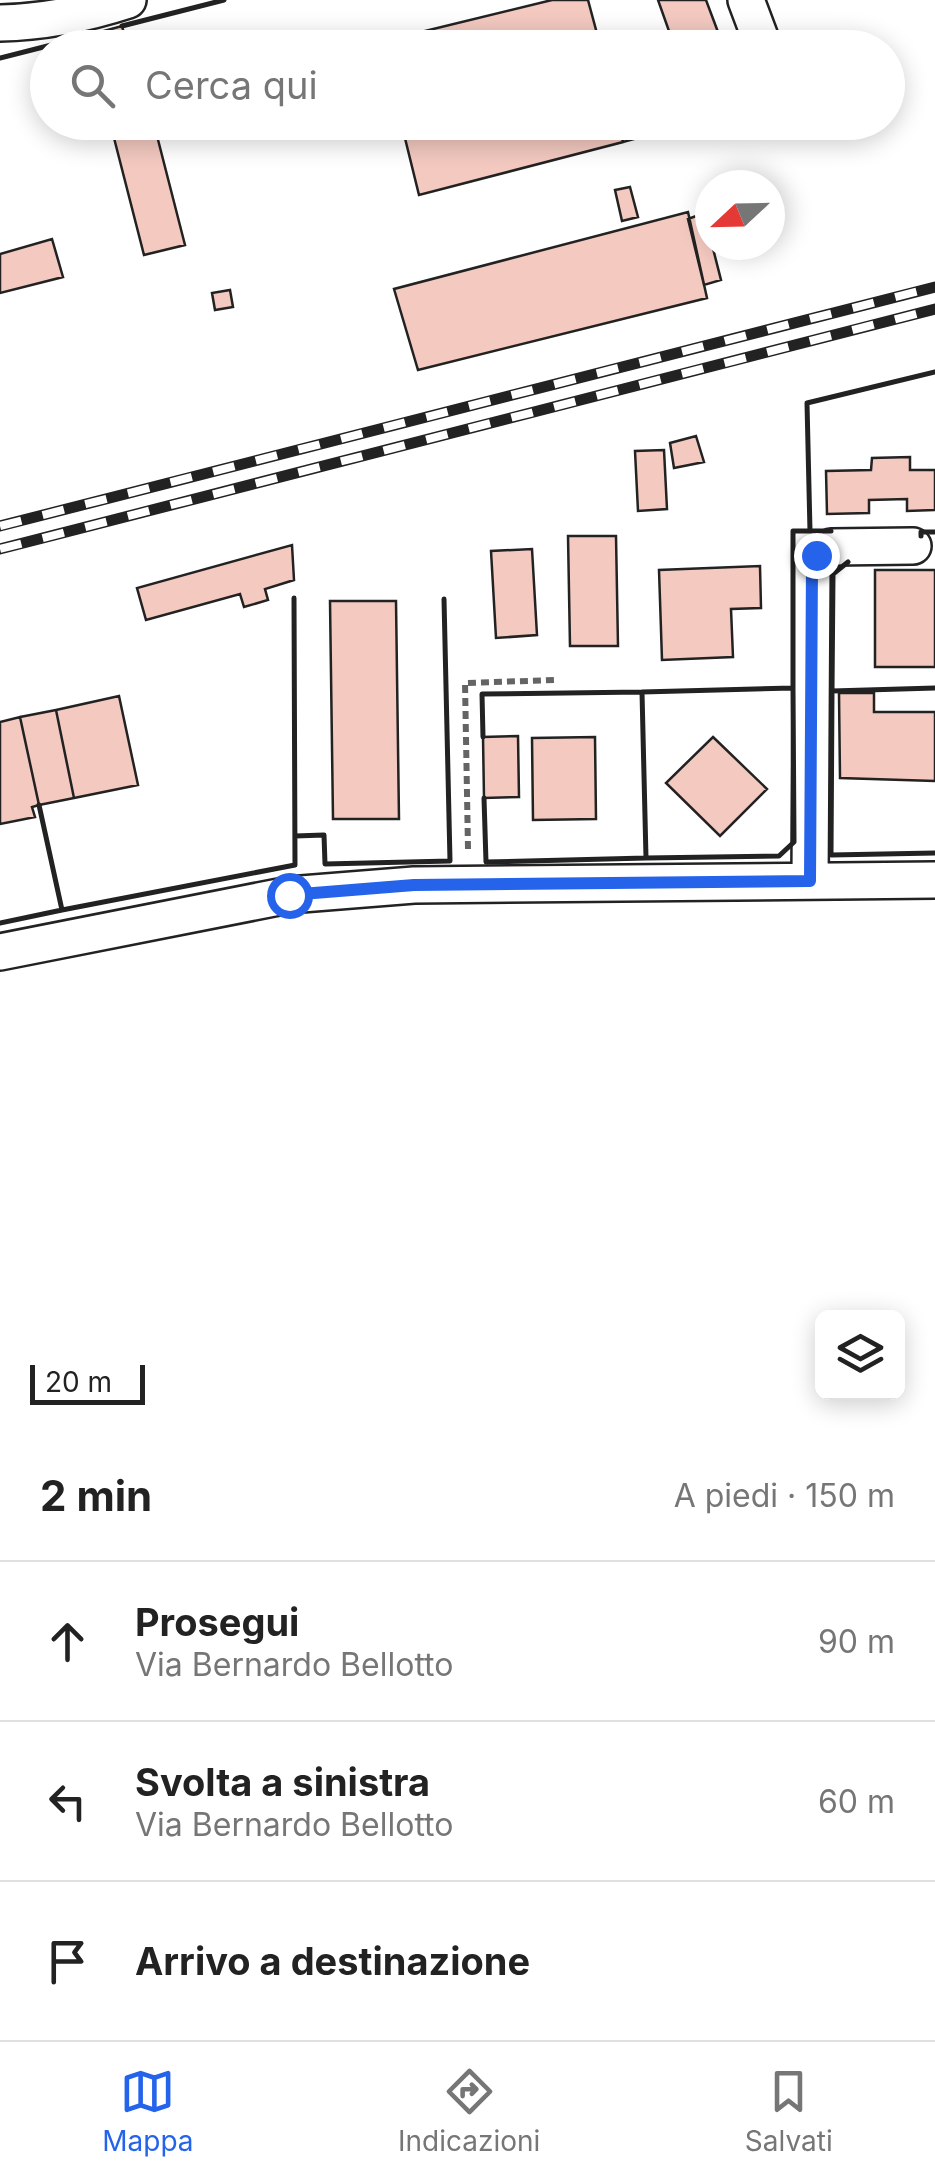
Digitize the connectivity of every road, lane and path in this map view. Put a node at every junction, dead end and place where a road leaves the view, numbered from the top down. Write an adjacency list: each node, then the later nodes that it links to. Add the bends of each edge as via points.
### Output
1 (128, 0): 3 (street, via 84,14)
2 (746, 0): 4 (street)
3 (0, 24)
4 (757, 30)
5 (912, 546): 8 (street, via 832,547 816,555 812,566)
6 (555, 680): 9 (path, via 465,682)
7 (935, 880): 8 (street)
8 (810, 881): 9 (street)
9 (468, 885): 10 (street, via 289,895)
10 (0, 952)

